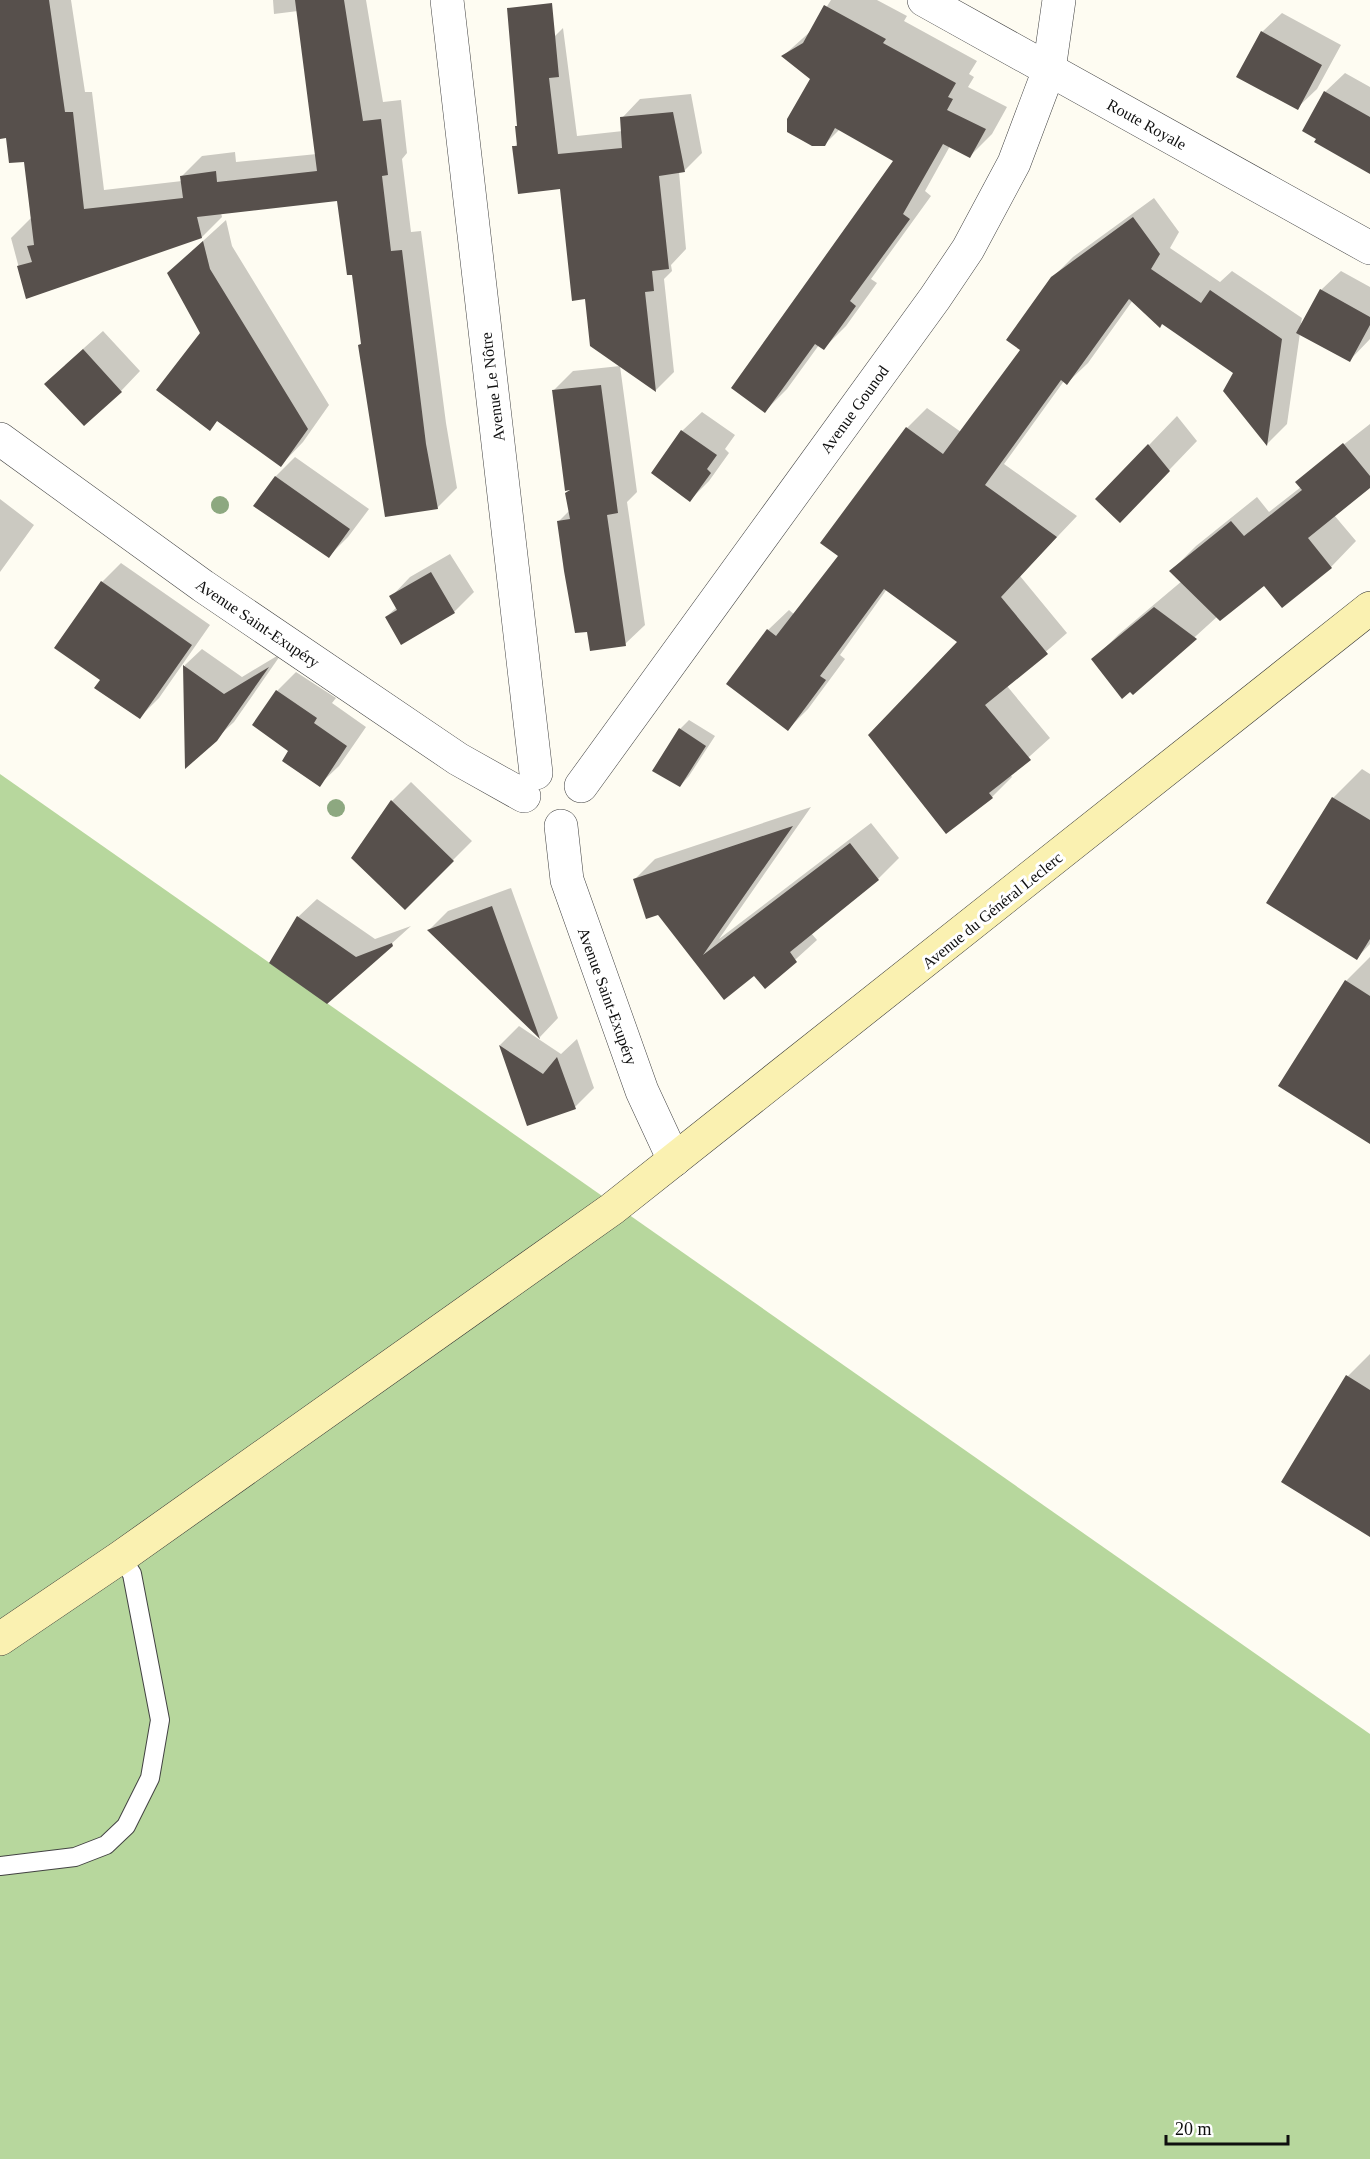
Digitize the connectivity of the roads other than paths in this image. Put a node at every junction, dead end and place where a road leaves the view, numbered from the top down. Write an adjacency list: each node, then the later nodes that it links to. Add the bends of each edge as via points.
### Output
1 (447, 0): 8 (street, Avenue Le Nôtre)
2 (924, 0): 4 (street, Route Royale)
3 (1059, 0): 4 (street, Avenue Gounod)
4 (1049, 70): 5 (street, Route Royale); 9 (street, Avenue Gounod, via 1014,164 962,259)
5 (1370, 248)
6 (0, 439): 8 (street, Avenue Saint-Exupéry, via 233,606 458,759)
7 (1370, 608): 11 (street, Avenue du Général Leclerc)
8 (530, 785): 9 (street, via 553,768 577,778); 10 (street, via 528,814 535,821)
9 (581, 786): 10 (street, via 583,796 578,815)
10 (561, 826): 11 (street, Avenue Saint-Exupéry, via 567,880 642,1091)
11 (674, 1160): 12 (street, Avenue du Général Leclerc, via 612,1209)
12 (121, 1557): 13 (street, Avenue du Général Leclerc); 14 (lane, via 132,1574 160,1720 150,1778 126,1826 106,1845 75,1857)
13 (0, 1639)
14 (0, 1866)

